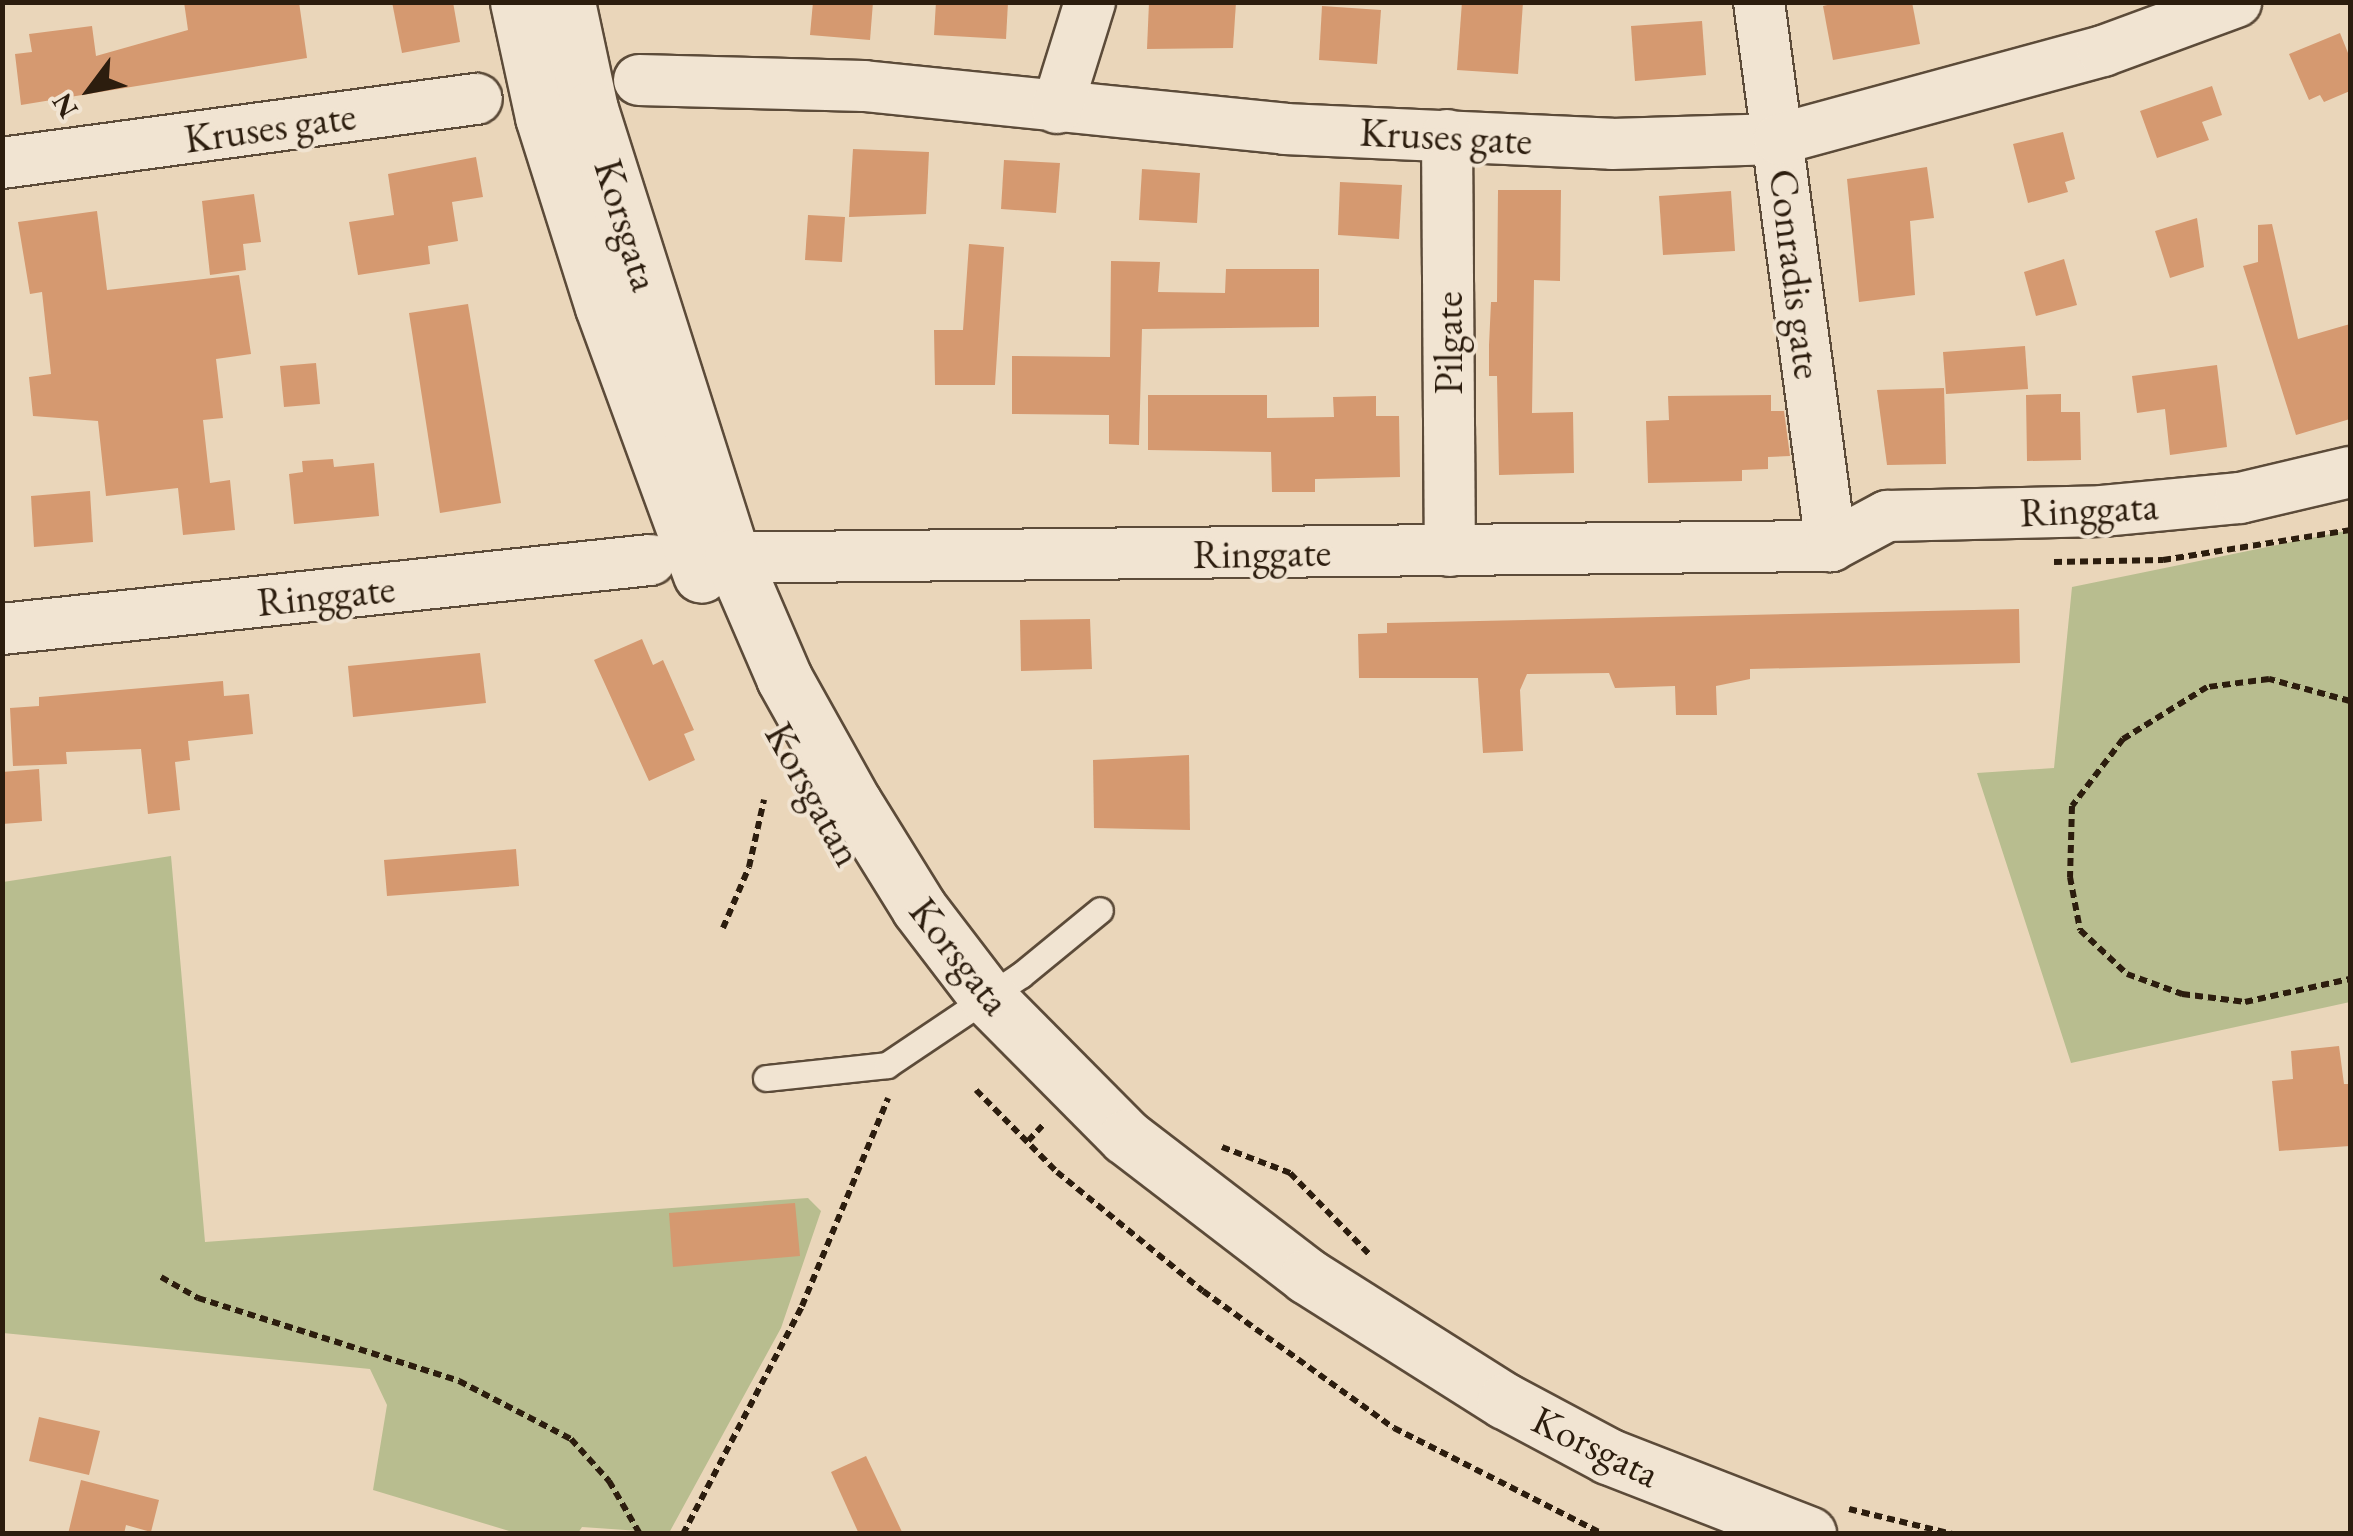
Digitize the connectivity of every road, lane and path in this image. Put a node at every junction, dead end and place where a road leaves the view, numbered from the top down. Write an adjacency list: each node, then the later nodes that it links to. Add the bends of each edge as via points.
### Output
1 (518, 2): 15 (street, Korsgata, via 543,118)
2 (566, 2): 15 (street, Korsgata)
3 (1090, 2): 8 (street)
4 (1759, 2): 10 (street, Conradis gate)
5 (2236, 2): 10 (street, Kruses gate, via 2103,52)
6 (639, 80): 8 (street, Kruses gate, via 864,86)
7 (477, 99): 11 (street, Kruses gate)
8 (1057, 108): 9 (street, Kruses gate)
9 (1446, 135): 10 (street, Kruses gate, via 1612,144); 14 (street, Pilgate)
10 (1779, 140): 13 (street, Conradis gate)
11 (2, 162)
12 (2350, 481): 13 (street, Ringgata, via 2102,511 1886,516)
13 (1831, 546): 14 (street, Ringgate)
14 (1450, 551): 15 (street, Ringgate)
15 (692, 558): 16 (street, Ringgate); 22 (street, Korsgatan, via 818,809 886,916)
16 (2, 629)
17 (2350, 702): 21 (path, via 2269,679 2207,687 2140,728 2123,739 2072,806 2070,877 2080,930 2127,974 2145,981 2182,994 2245,1002)
18 (764, 800): 20 (path, via 749,867)
19 (1100, 910): 22 (lane)
20 (724, 928)
21 (2350, 979)
22 (973, 1006): 23 (lane); 31 (street, Korsgata, via 1126,1137 1307,1276 1505,1401 1608,1456); 35 (street, Korsgata, via 1143,1195 1291,1306 1457,1415 1582,1481)
23 (888, 1065): 24 (lane); 33 (path, via 896,1079 802,1306)
24 (766, 1078)
25 (976, 1090): 27 (path)
26 (1044, 1122): 27 (path)
27 (1028, 1141): 34 (path, via 1202,1291 1394,1428)
28 (1212, 1143): 29 (path, via 1290,1174)
29 (1382, 1269)
30 (161, 1277): 32 (path, via 198,1298 459,1381 571,1440 608,1481)
31 (1823, 1520): 36 (path)
32 (640, 1534)
33 (683, 1534)
34 (1603, 1534)
35 (1704, 1534)
36 (1952, 1534)

